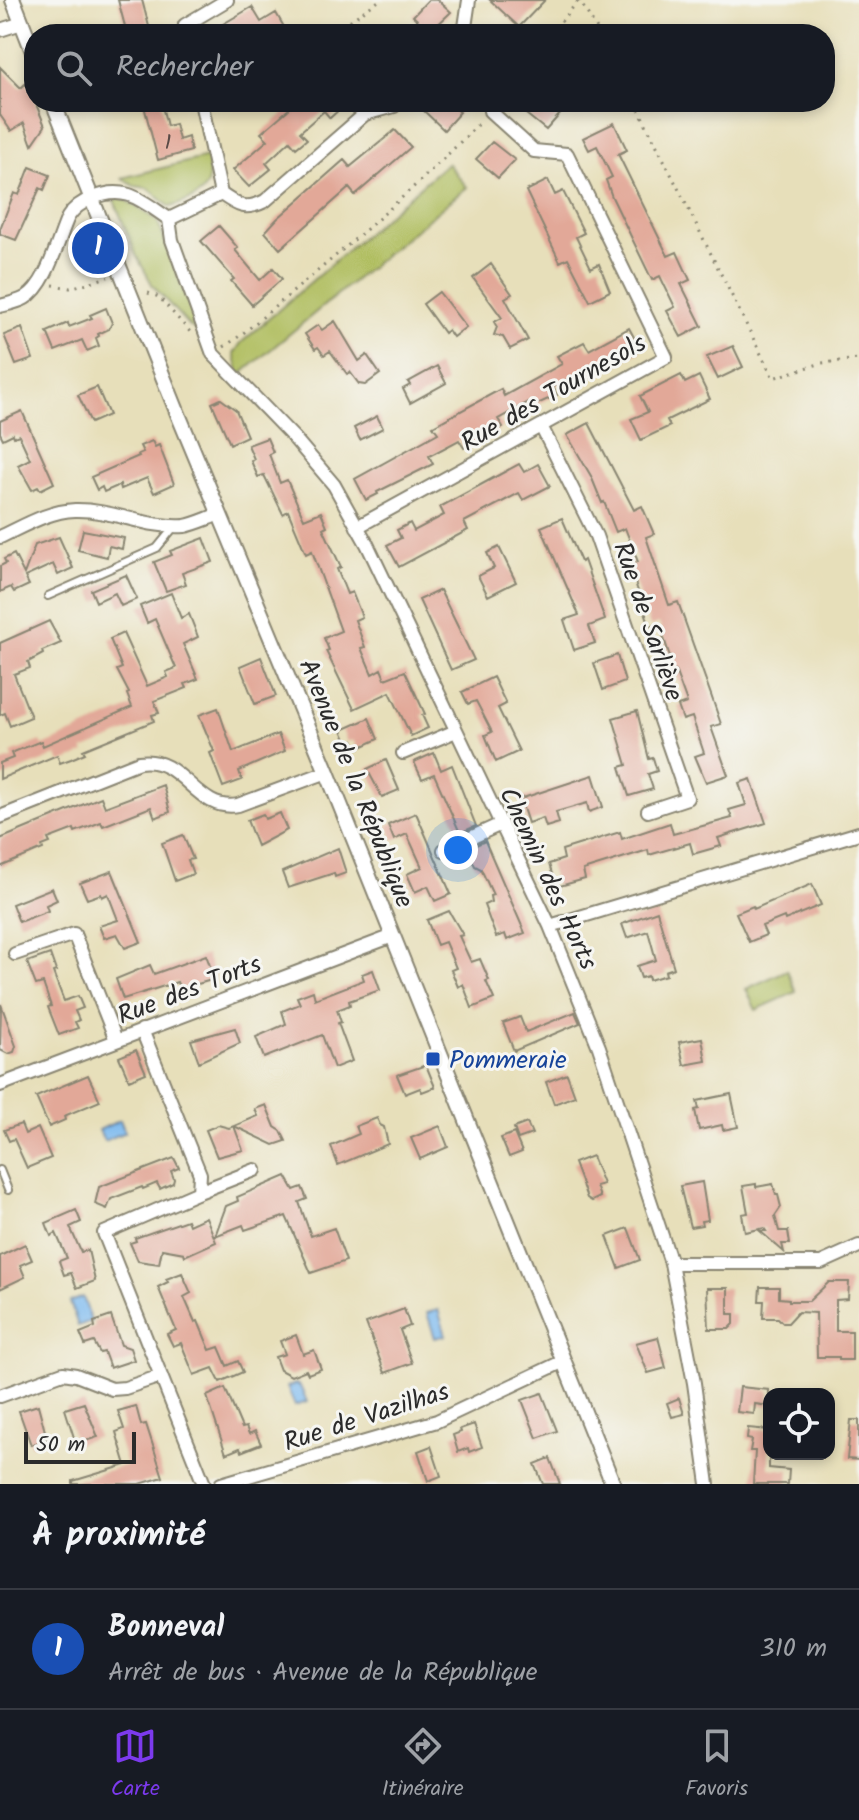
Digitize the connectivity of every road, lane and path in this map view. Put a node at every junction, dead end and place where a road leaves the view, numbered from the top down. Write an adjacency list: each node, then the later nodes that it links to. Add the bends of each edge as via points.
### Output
1 (13, 0): 6 (street)
2 (227, 0): 7 (street)
3 (380, 0): 8 (path)
4 (469, 0): 9 (street)
5 (579, 0): 10 (path); 11 (path)
6 (22, 23): 12 (street); 13 (street)
7 (187, 24)
8 (345, 24)
9 (465, 24)
10 (559, 24)
11 (594, 24)
12 (24, 28)
13 (0, 30)
14 (57, 112): 21 (street, Avenue de la République)
15 (203, 112): 20 (street)
16 (372, 112): 20 (street, via 265,201 252,207 236,205)
17 (489, 112): 28 (path, via 341,252)
18 (491, 112): 30 (street, Rue des Tournesols, via 534,151 567,154 666,357)
19 (640, 112): 29 (path, via 773,378 822,363)
20 (221, 194): 22 (street)
21 (91, 198): 22 (street, via 120,191); 23 (street, Avenue de la République); 24 (street, via 68,217)
22 (169, 219): 28 (street)
23 (121, 271): 24 (path, via 70,288); 31 (street, Avenue de la République)
24 (42, 281): 26 (street, via 24,299)
25 (148, 293): 27 (path, via 159,297)
26 (0, 306)
27 (193, 336)
28 (213, 354): 33 (street, Chemin des Horts, via 334,485)
29 (859, 359)
30 (541, 426): 33 (street, Rue des Tournesols); 39 (street, Rue de Sarliève, via 596,536 687,798)
31 (220, 514): 32 (street); 38 (street, Avenue de la République)
32 (175, 526): 34 (street, via 75,510 47,515); 35 (lane, via 157,548)
33 (357, 527): 36 (street, Chemin des Horts)
34 (0, 537)
35 (48, 596)
36 (456, 731): 37 (street); 41 (street, Chemin des Horts)
37 (403, 753)
38 (327, 772): 40 (street, via 224,807 167,764 153,760); 45 (street, Avenue de la République)
39 (648, 811)
40 (0, 817)
41 (501, 824): 43 (street); 44 (street, Chemin des Horts)
42 (859, 833): 44 (street)
43 (444, 850)
44 (550, 926): 55 (street, Chemin des Horts, via 599,1047)
45 (393, 936): 47 (street, Rue des Torts); 56 (street, Avenue de la République)
46 (15, 954): 48 (street, via 74,934)
47 (142, 1030): 48 (street, Rue des Torts); 53 (street, via 200,1174)
48 (116, 1040): 49 (street, Rue des Torts)
49 (0, 1085)
50 (0, 1170): 52 (lane)
51 (255, 1170): 53 (street)
52 (8, 1190)
53 (199, 1192): 57 (street, via 104,1233)
54 (858, 1249): 55 (street, via 821,1263)
55 (671, 1263): 62 (street, Chemin des Horts)
56 (564, 1361): 60 (street, Rue de Vazilhas, via 437,1421); 61 (street, Avenue de la République)
57 (161, 1376): 58 (street, via 112,1389 63,1373); 59 (street)
58 (0, 1396)
59 (204, 1484)
60 (221, 1484)
61 (613, 1484)
62 (708, 1484)

